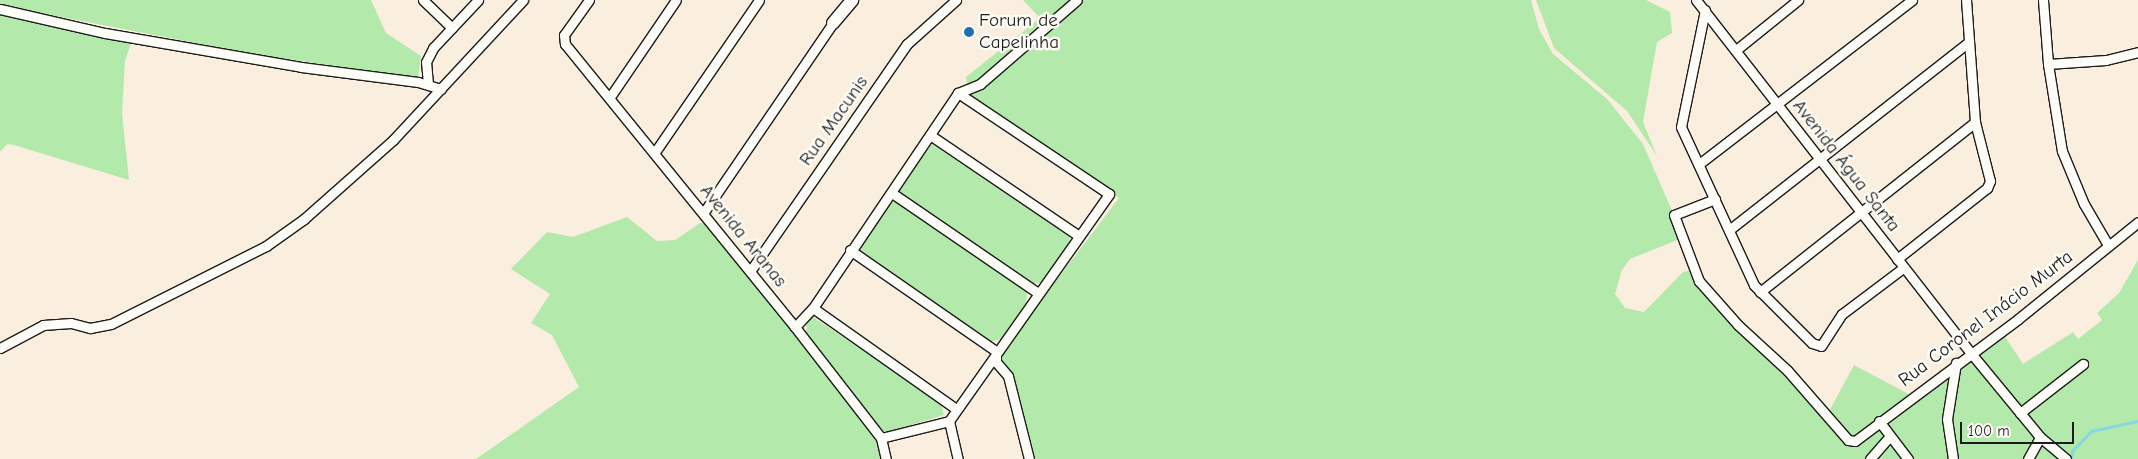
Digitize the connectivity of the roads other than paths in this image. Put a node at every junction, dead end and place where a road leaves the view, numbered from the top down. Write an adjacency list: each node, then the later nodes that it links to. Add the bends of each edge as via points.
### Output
1 (423, 0): 19 (street)
2 (478, 0): 19 (street)
3 (522, 0): 25 (street)
4 (590, 0): 27 (street, Avenida Aranas, via 563,40)
5 (676, 0): 27 (street)
6 (759, 0): 31 (street)
7 (843, 0): 18 (street)
8 (852, 0): 18 (street)
9 (956, 0): 45 (street, Rua Macunis, via 907,44)
10 (1077, 0): 26 (street, via 980,84)
11 (1696, 0): 17 (street, Avenida Água Santa)
12 (1798, 0): 21 (street)
13 (1912, 0): 28 (street)
14 (1966, 0): 20 (street)
15 (2043, 0): 23 (street)
16 (0, 9): 24 (street, via 105,33 301,67)
17 (1705, 10): 21 (street, Avenida Água Santa); 33 (street, via 1681,121 1682,133)
18 (833, 23): 36 (street)
19 (452, 28): 24 (street, via 433,48 426,62)
20 (1969, 42): 29 (street); 32 (street)
21 (1736, 50): 28 (street, Avenida Água Santa)
22 (2138, 52): 23 (street, via 2106,60)
23 (2048, 64): 41 (street, via 2062,151 2084,204)
24 (428, 84): 25 (street)
25 (440, 89): 50 (street, via 393,140 304,218 261,249 111,324 90,328 71,323 43,325)
26 (958, 93): 30 (street); 40 (street, via 1109,194)
27 (610, 96): 31 (street, Avenida Aranas)
28 (1777, 104): 32 (street, Avenida Água Santa); 33 (street)
29 (1975, 122): 37 (street); 43 (street, via 1989,184)
30 (930, 136): 34 (street); 40 (street)
31 (655, 152): 36 (street, Avenida Aranas)
32 (1820, 159): 37 (street, Avenida Água Santa); 39 (street)
33 (1699, 164): 35 (street)
34 (892, 193): 42 (street); 47 (street)
35 (1715, 199): 39 (street); 58 (street, Rua Coronel Inácio Murta, via 1674,215 1699,280 1738,325 1787,370 1848,440 1855,441)
36 (704, 212): 45 (street, Avenida Aranas)
37 (1861, 212): 43 (street, Avenida Água Santa); 46 (street)
38 (2138, 222): 41 (street, Rua Coronel Inácio Murta)
39 (1728, 230): 46 (street)
40 (1079, 236): 47 (street)
41 (2108, 244): 52 (street, Rua Coronel Inácio Murta)
42 (850, 250): 48 (street); 51 (street)
43 (1897, 259): 44 (street, Avenida Água Santa)
44 (1904, 268): 46 (street, via 1842,314 1822,346 1812,344); 52 (street, Avenida Água Santa)
45 (751, 270): 49 (street, Avenida Aranas)
46 (1760, 292)
47 (1038, 293): 51 (street)
48 (813, 308): 49 (street); 55 (street)
49 (795, 327): 61 (street, Avenida Aranas)
50 (0, 348)
51 (996, 351): 55 (street); 64 (street, via 996,362 1008,376)
52 (1970, 352): 53 (street, Rua Coronel Inácio Murta); 56 (street, Avenida Água Santa)
53 (1956, 363): 58 (street, Rua Coronel Inácio Murta); 67 (street, via 1947,419)
54 (2084, 364): 56 (street)
55 (956, 409): 57 (street)
56 (2020, 413): 60 (street, Avenida Água Santa)
57 (949, 421): 61 (street); 63 (street)
58 (1879, 421): 59 (street)
59 (1890, 436): 65 (street); 66 (street)
60 (2040, 436): 68 (street); 69 (street, Avenida Água Santa)
61 (881, 438): 62 (street, Avenida Aranas)
62 (886, 459)
63 (958, 459)
64 (1028, 459)
65 (1870, 459)
66 (1908, 459)
67 (1953, 459)
68 (2028, 459)
69 (2066, 459)

